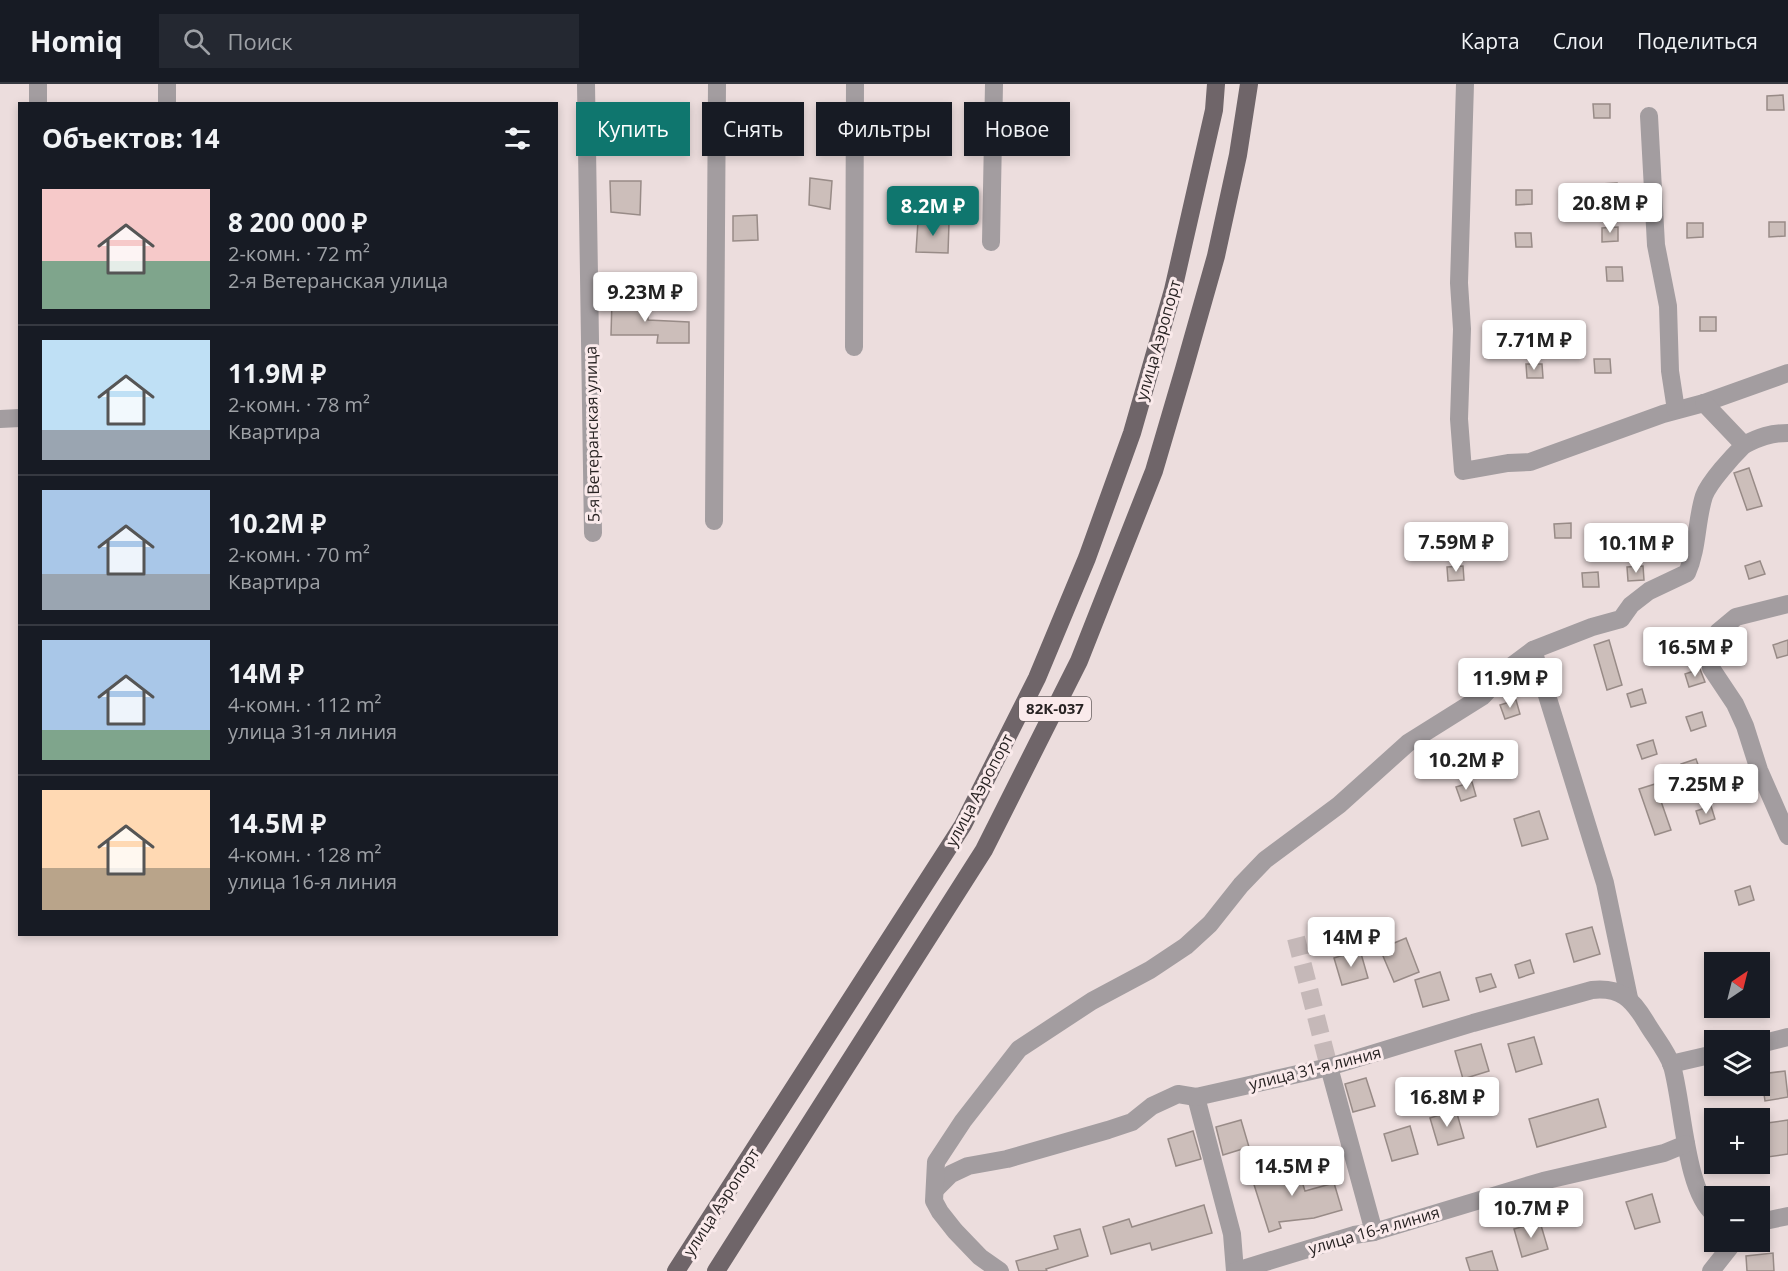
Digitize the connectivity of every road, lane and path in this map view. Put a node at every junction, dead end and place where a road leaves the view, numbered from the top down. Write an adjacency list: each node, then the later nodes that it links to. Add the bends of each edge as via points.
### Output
1 (38, 84): 10 (street)
2 (166, 84): 11 (street)
3 (586, 84): 23 (street, 5-я Ветеранская улица)
4 (717, 84): 22 (street)
5 (855, 84): 14 (street)
6 (994, 84): 13 (street)
7 (1216, 84): 41 (main road, улица Аэропорт, via 1214,110 1173,290 1132,433 1038,678 963,825)
8 (1249, 84): 42 (main road, улица Аэропорт / 82К-037, via 1216,256 1154,471 1079,662 984,850)
9 (1465, 84): 17 (street, via 1459,283 1462,471 1530,462)
10 (38, 102)
11 (167, 102)
12 (1649, 116): 17 (street, via 1656,245 1668,306)
13 (991, 243)
14 (854, 347)
15 (1788, 373): 16 (street)
16 (1704, 403): 17 (street); 21 (street)
17 (1676, 410)
18 (18, 417): 19 (street)
19 (0, 419)
20 (1788, 433): 21 (street, via 1760,436)
21 (1744, 445): 25 (street, via 1704,494 1687,573 1649,591 1631,605 1622,619)
22 (714, 521)
23 (593, 533)
24 (1788, 604): 26 (street, via 1736,617 1708,647 1711,668 1735,704)
25 (1533, 650): 27 (street, via 1605,883); 35 (street, via 1509,668 1483,696 1408,743 1339,805 1265,860 1186,946 1083,1006 1019,1050 936,1162)
26 (1788, 836)
27 (1629, 998): 31 (street); 32 (street, улица 31-я линия, via 1605,989 1592,990)
28 (1788, 1037): 29 (street)
29 (1770, 1042)
30 (1704, 1057): 31 (street)
31 (1671, 1065): 34 (street)
32 (1329, 1067): 33 (street, улица 31-я линия); 39 (street)
33 (1196, 1097): 35 (street, улица 31-я линия, via 1178,1094 1152,1106 1132,1122 1007,1159 968,1166 951,1174); 44 (street, via 1232,1234)
34 (1686, 1144): 36 (street); 39 (street, улица 16-я линия, via 1664,1153 1543,1181)
35 (935, 1190): 43 (street, via 934,1201 955,1231)
36 (1704, 1204)
37 (1788, 1216): 38 (street)
38 (1770, 1220)
39 (1374, 1232): 44 (street, улица 16-я линия, via 1354,1234)
40 (1726, 1252): 45 (street)
41 (676, 1271)
42 (716, 1271)
43 (1000, 1271)
44 (1236, 1271)
45 (1711, 1271)

